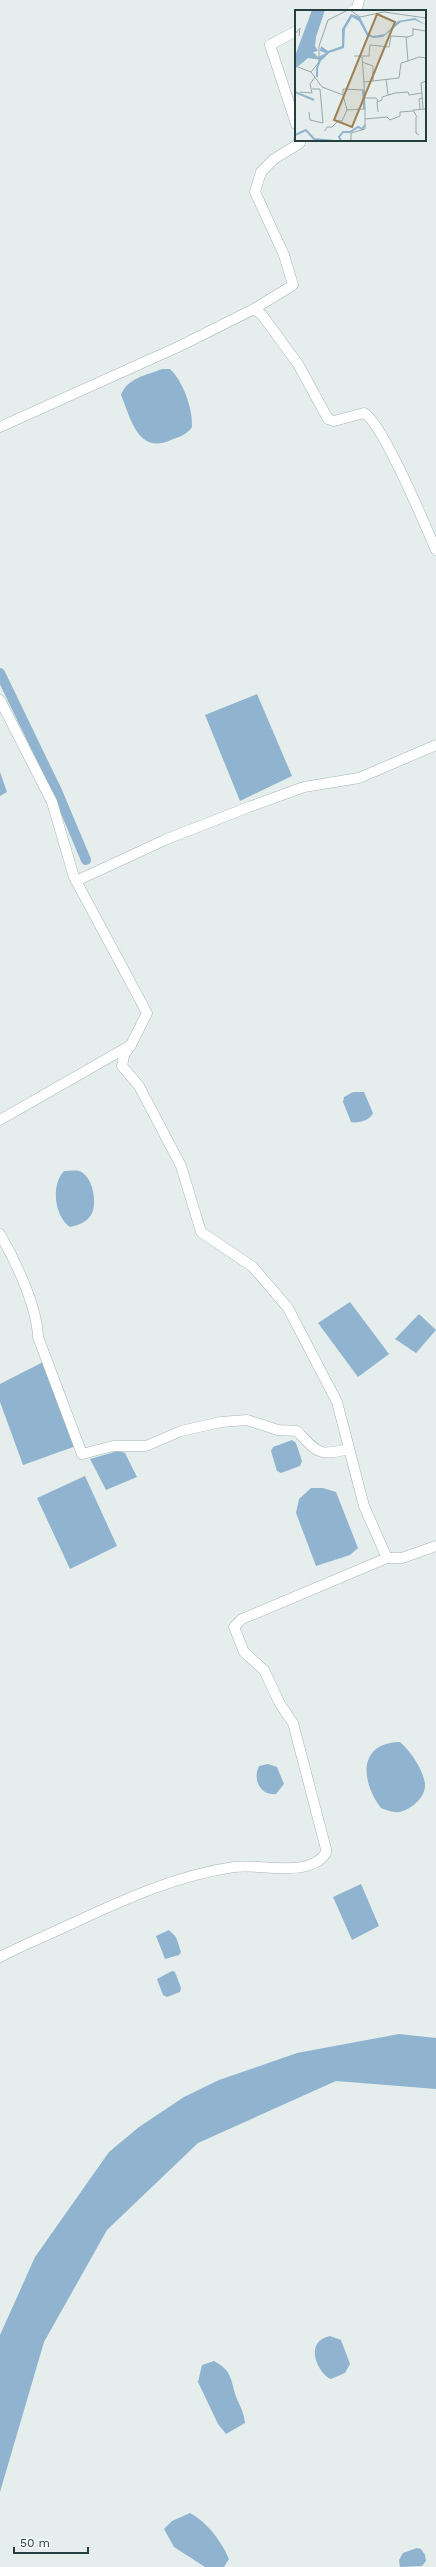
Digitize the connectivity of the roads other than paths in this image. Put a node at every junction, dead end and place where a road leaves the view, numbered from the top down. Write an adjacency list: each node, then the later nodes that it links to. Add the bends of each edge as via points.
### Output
1 (360, 0): 2 (street, via 358,9)
2 (355, 10)
3 (295, 32): 4 (street, via 270,45)
4 (295, 121)
5 (299, 141): 6 (street, via 261,172 255,192 284,255 293,285)
6 (254, 309): 7 (street, via 180,346); 8 (street, via 262,315 298,364 328,419 334,421 364,413 369,416 386,445)
7 (0, 428)
8 (436, 550)
9 (0, 702): 11 (street, via 52,802)
10 (436, 745): 11 (street, via 359,778 304,787 249,807 167,839)
11 (76, 881): 12 (street, via 147,1013)
12 (131, 1045): 13 (street); 15 (street, via 124,1055 122,1066 139,1086 181,1166 201,1232 253,1267 288,1308 337,1402)
13 (0, 1120)
14 (0, 1234): 15 (street, via 26,1293 38,1327 38,1337 82,1454 113,1446 146,1446 198,1426 247,1420 278,1430 297,1431 317,1452 329,1454)
15 (349, 1449): 17 (street, via 364,1506)
16 (436, 1546): 17 (street, via 402,1558)
17 (387, 1558): 18 (street, via 242,1619 234,1628 244,1652 264,1670 280,1704 294,1723 326,1849 322,1859 299,1867 236,1867 189,1876 103,1910)
18 (0, 1957)

